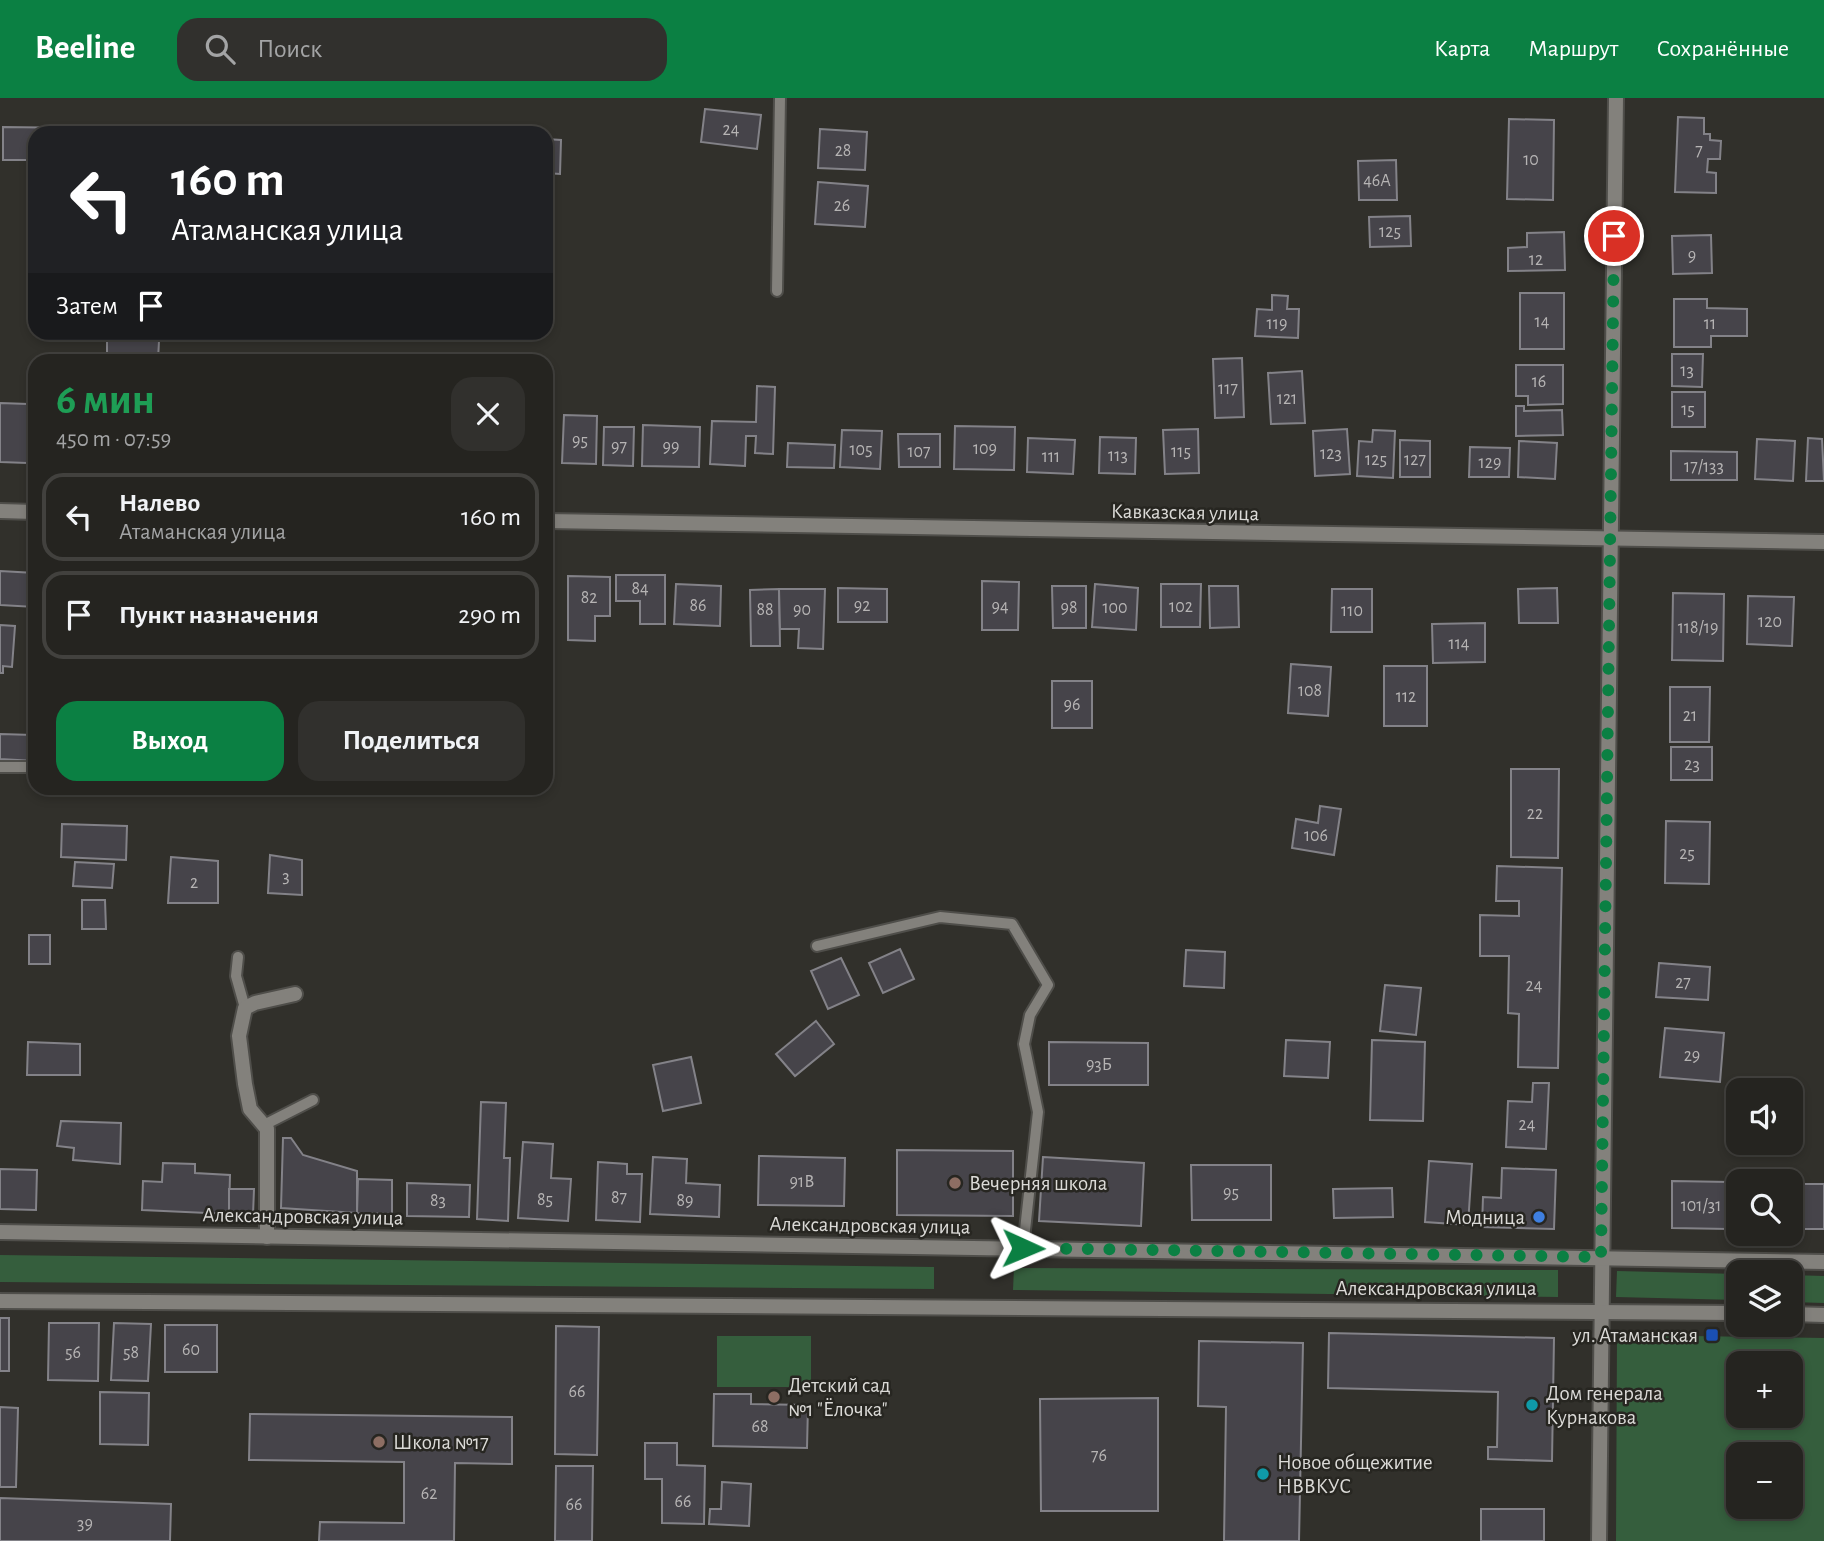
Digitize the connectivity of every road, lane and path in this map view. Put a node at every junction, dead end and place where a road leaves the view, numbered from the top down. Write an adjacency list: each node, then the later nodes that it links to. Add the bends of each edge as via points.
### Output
1 (780, 98): 3 (lane)
2 (1616, 98): 7 (street)
3 (777, 291)
4 (0, 511): 5 (street)
5 (28, 512)
6 (553, 521): 7 (street, Кавказская улица)
7 (1609, 540): 8 (street, Кавказская улица); 20 (street)
8 (1824, 542)
9 (0, 767): 10 (lane)
10 (28, 767)
11 (817, 946): 19 (lane, via 940,917 1012,924 1048,985 1030,1015 1024,1044 1038,1112)
12 (238, 957): 14 (lane, via 236,976)
13 (295, 994): 14 (street)
14 (246, 1008): 16 (street, via 239,1036 245,1084 250,1110)
15 (313, 1100): 16 (lane)
16 (264, 1125): 18 (street)
17 (0, 1233): 18 (street, Александровская улица)
18 (267, 1237): 19 (street, Александровская улица)
19 (1023, 1248): 20 (street, Александровская улица)
20 (1601, 1257): 21 (street, Александровская улица); 23 (street)
21 (1824, 1262)
22 (0, 1301): 23 (street, Александровская улица)
23 (1601, 1310): 24 (street, Александровская улица); 27 (street)
24 (1726, 1313)
25 (1803, 1314): 26 (street)
26 (1824, 1315)
27 (1599, 1541)

